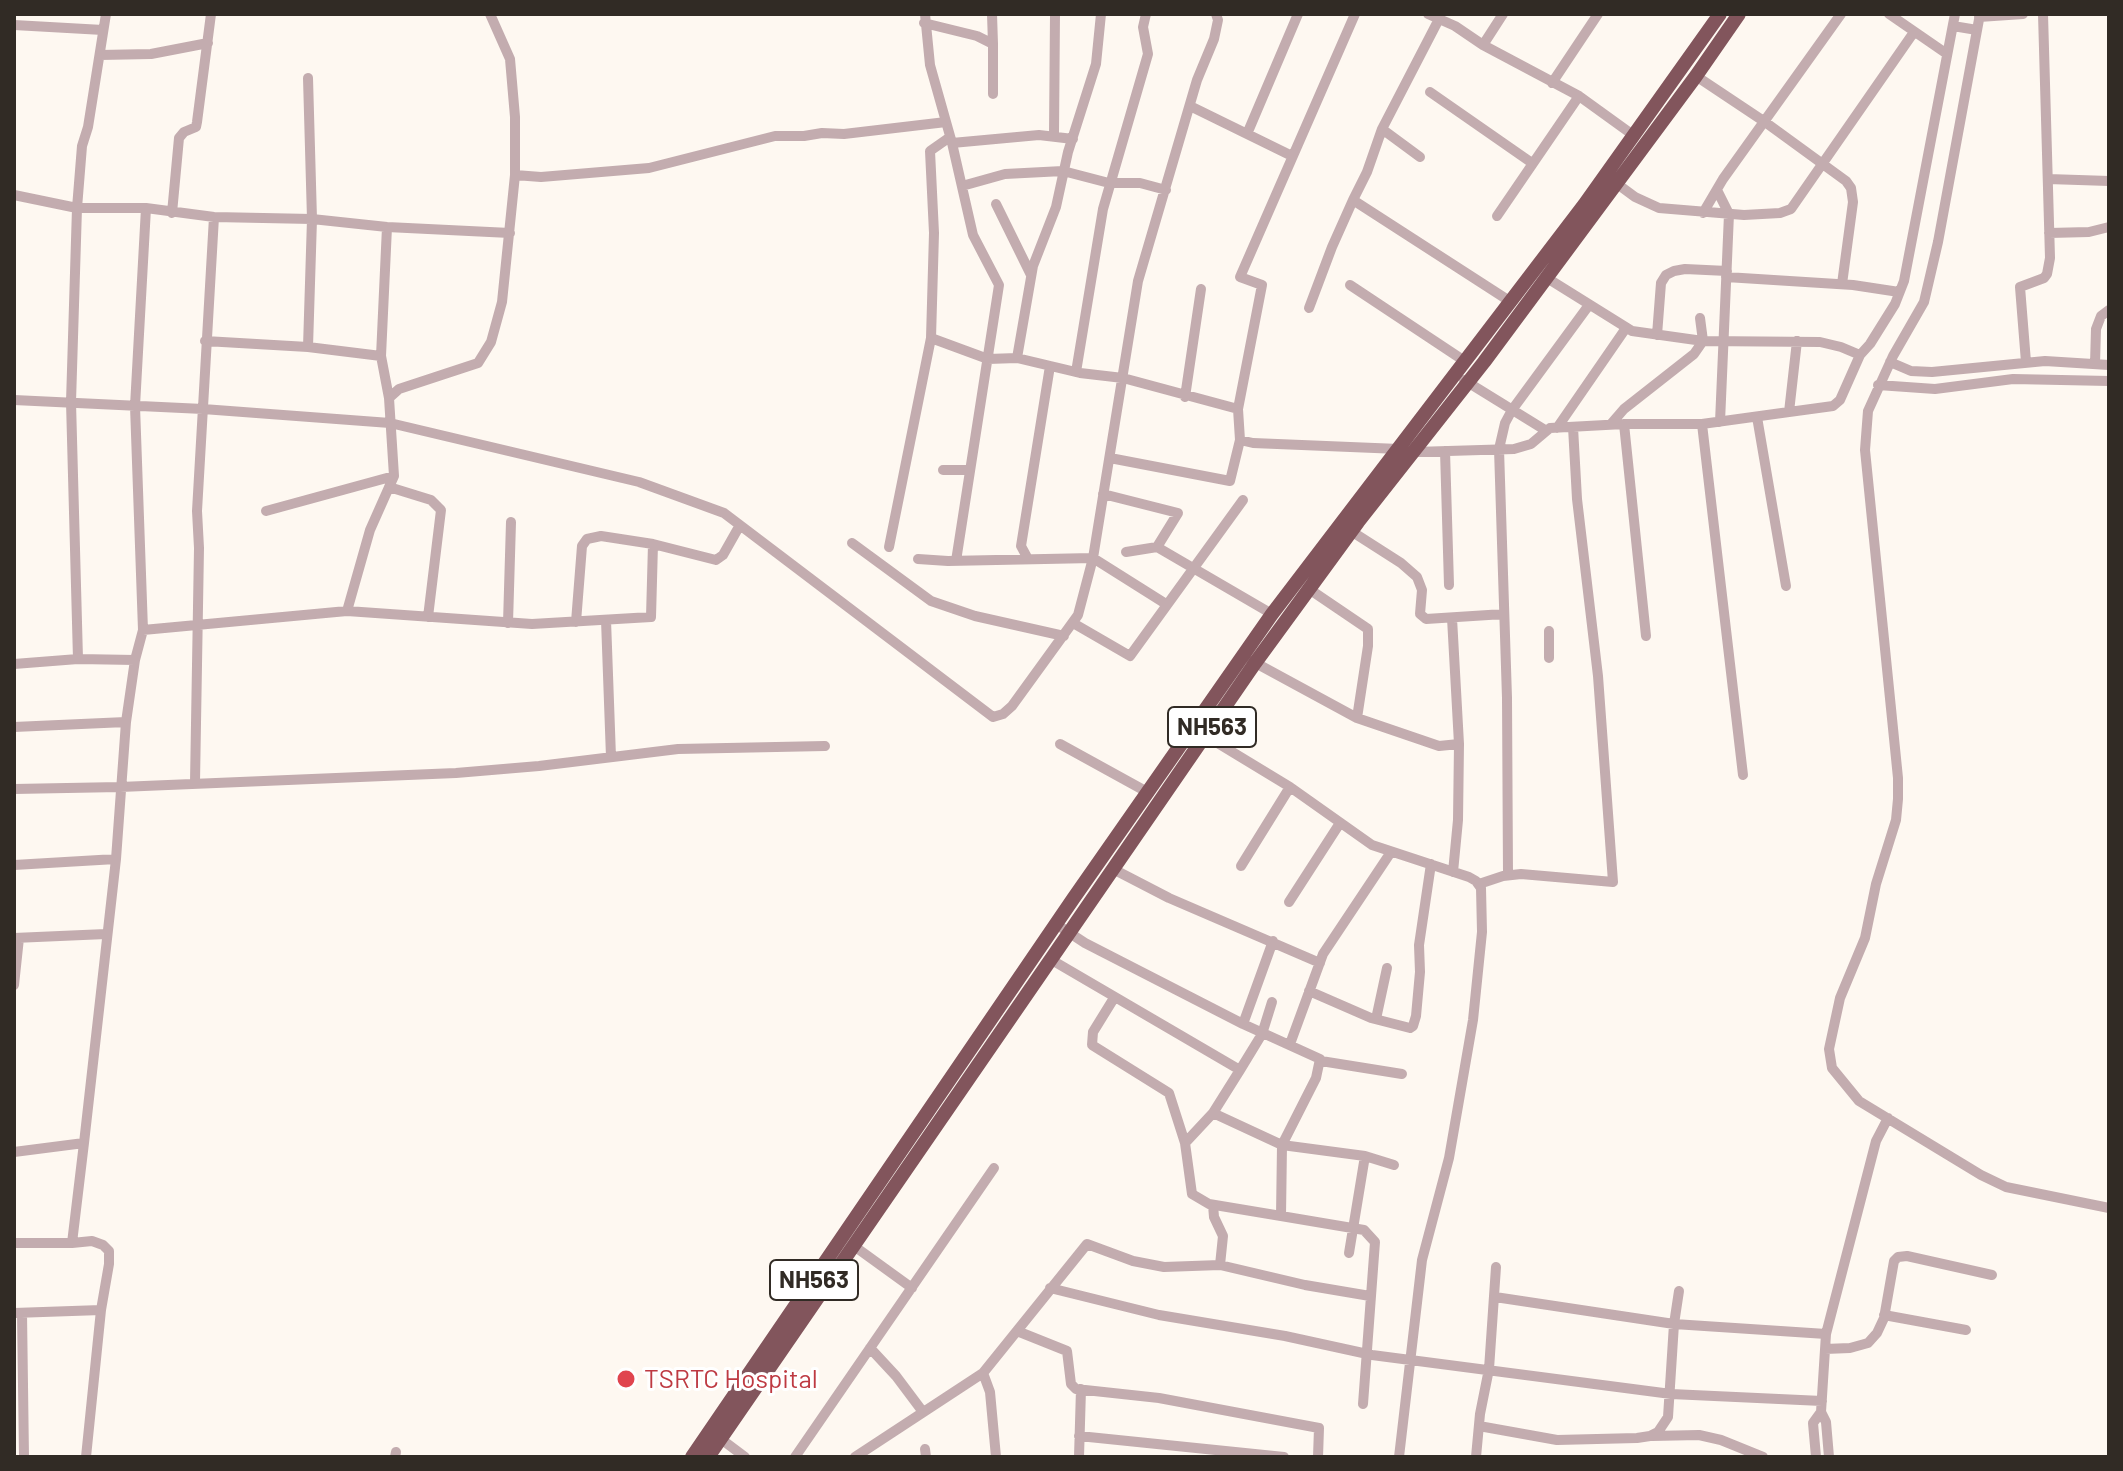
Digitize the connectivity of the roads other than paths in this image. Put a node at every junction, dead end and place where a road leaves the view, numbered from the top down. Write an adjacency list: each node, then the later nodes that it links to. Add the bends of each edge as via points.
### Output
1 (106, 14): 26 (street)
2 (211, 14): 28 (street)
3 (490, 14): 53 (street, via 510,59)
4 (992, 14): 29 (street)
5 (1055, 14): 44 (street)
6 (1101, 14): 46 (street, via 1096,64)
7 (1146, 14): 56 (street, via 1148,54)
8 (1216, 14): 39 (street, via 1214,39)
9 (1298, 14): 43 (street)
10 (1355, 14): 48 (street)
11 (1503, 14): 30 (street)
12 (1598, 14): 35 (street)
13 (1720, 14): 45 (highway, NH563)
14 (1739, 14): 33 (highway, NH563)
15 (1841, 14): 41 (street)
16 (1889, 14): 27 (street)
17 (1955, 14): 25 (street)
18 (2023, 14): 21 (street)
19 (2043, 14): 54 (street)
20 (1434, 16): 23 (street); 42 (street)
21 (1979, 16): 25 (street)
22 (925, 19): 29 (street); 40 (street, via 930,65)
23 (1456, 20): 30 (street)
24 (14, 25): 26 (street)
25 (1965, 28): 31 (street); 101 (street, via 1938,242 1924,302)
26 (103, 30): 32 (street)
27 (1914, 32): 31 (street); 51 (street)
28 (208, 43): 32 (street, via 151,54); 66 (street, via 196,127 179,138)
29 (993, 44): 37 (street)
30 (1483, 45): 35 (street)
31 (1947, 54): 82 (street)
32 (100, 55): 64 (street, via 82,146)
33 (1696, 76): 41 (street); 57 (highway, NH563)
34 (308, 78): 71 (street)
35 (1552, 83): 38 (street)
36 (1430, 92): 50 (street)
37 (993, 94)
38 (1579, 96): 45 (street); 50 (street)
39 (1190, 106): 43 (street); 59 (street)
40 (946, 122): 47 (street); 53 (street, via 775,136 649,168)
41 (1765, 122): 51 (street); 60 (street)
42 (1382, 129): 49 (street); 62 (street)
43 (1247, 134): 48 (street)
44 (1054, 135): 46 (street); 47 (street)
45 (1633, 135): 83 (highway, NH563)
46 (1073, 139): 52 (street)
47 (951, 140): 58 (street); 90 (street, via 930,151)
48 (1292, 156): 117 (street, via 1240,277 1262,285)
49 (1420, 157)
50 (1532, 163): 69 (street)
51 (1822, 164): 68 (street, via 1791,209); 79 (street, via 1853,193)
52 (1063, 171): 56 (street); 58 (street, via 1005,174); 77 (street)
53 (515, 175): 74 (street)
54 (2048, 179): 55 (street); 75 (street)
55 (2109, 181)
56 (1109, 183): 59 (street); 106 (street)
57 (1616, 183): 67 (street, via 1659,208); 78 (highway, NH563)
58 (962, 186): 99 (street, via 973,235 999,285)
59 (1166, 190): 107 (street, via 1138,281)
60 (1717, 190): 67 (street); 68 (street)
61 (14, 195): 64 (street)
62 (1353, 200): 83 (street); 85 (street)
63 (996, 204): 77 (street)
64 (77, 208): 65 (street); 114 (street)
65 (146, 208): 66 (street); 115 (street)
66 (172, 213): 70 (street)
67 (1703, 213): 68 (street)
68 (1729, 214): 76 (street)
69 (1497, 216)
70 (214, 217): 71 (street); 91 (street)
71 (312, 219): 72 (street); 95 (street)
72 (387, 227): 74 (street); 97 (street)
73 (2109, 227): 75 (street)
74 (510, 233): 112 (street, via 502,302 491,342 478,363 399,389)
75 (2049, 233): 102 (street, via 2047,274 2020,287)
76 (1726, 274): 79 (street); 89 (street, via 1685,269 1666,275); 93 (street)
77 (1031, 275): 98 (street)
78 (1547, 278): 84 (street); 108 (highway, NH563)
79 (1842, 284): 82 (street)
80 (1350, 285): 100 (street)
81 (1201, 289): 111 (street)
82 (1899, 292): 96 (street)
83 (1511, 302): 100 (highway, NH563)
84 (1589, 305): 88 (street); 118 (street)
85 (1309, 308)
86 (2109, 310): 103 (street, via 2096,329)
87 (1700, 318): 92 (street)
88 (1626, 328): 89 (street); 127 (street)
89 (1657, 335): 92 (street)
90 (931, 338): 99 (street); 146 (street)
91 (205, 341): 95 (street); 116 (street)
92 (1703, 341): 93 (street); 123 (street)
93 (1724, 341): 94 (street); 121 (street)
94 (1797, 341): 96 (street); 119 (street)
95 (308, 347): 97 (street)
96 (1860, 355): 119 (street, via 1833,406)
97 (381, 356): 112 (street)
98 (1017, 358): 99 (street); 105 (street)
99 (988, 359): 136 (street)
100 (1466, 362): 108 (highway, NH563)
101 (1890, 362): 102 (street, via 1932,372); 110 (street)
102 (2026, 362): 103 (street)
103 (2095, 364): 104 (street)
104 (2109, 365)
105 (1050, 366): 106 (street); 151 (street, via 1021,546)
106 (1076, 372): 107 (street)
107 (1123, 378): 111 (street); 134 (street)
108 (1462, 379): 118 (street); 130 (highway, NH563); 133 (highway, NH563)
109 (2109, 381): 110 (street, via 1996,380 1935,389)
110 (1878, 385): 221 (street, via 1868,411 1865,450 1898,799 1865,938 1840,998 1829,1049 1842,1083)
111 (1185, 397): 117 (street)
112 (389, 398): 122 (street)
113 (14, 400): 114 (street)
114 (71, 402): 115 (street); 173 (street)
115 (135, 406): 116 (street); 168 (street)
116 (203, 409): 122 (street); 165 (street)
117 (1238, 409): 129 (street)
118 (1512, 410): 128 (street); 131 (street)
119 (1789, 412): 120 (street)
120 (1757, 417): 121 (street); 155 (street)
121 (1720, 422): 125 (street)
122 (390, 423): 137 (street); 142 (street, via 639,482 724,513)
123 (1611, 424): 124 (street); 126 (street)
124 (1624, 424): 125 (street); 171 (street)
125 (1702, 424): 185 (street)
126 (1573, 427): 127 (street); 199 (street, via 1613,882)
127 (1557, 428): 128 (street)
128 (1545, 430): 131 (street, via 1531,444)
129 (1240, 440): 130 (street); 134 (street, via 1230,481)
130 (1399, 449): 133 (street); 159 (highway, NH563)
131 (1499, 449): 132 (street); 160 (street)
132 (1445, 451): 133 (street); 154 (street)
133 (1415, 452): 143 (highway, NH563)
134 (1110, 458): 138 (street)
135 (943, 470): 136 (street)
136 (969, 470): 152 (street)
137 (392, 482): 140 (street); 158 (street, via 370,530); 161 (street, via 441,510)
138 (1103, 494): 147 (street, via 1178,513); 149 (street)
139 (1243, 500): 153 (street)
140 (266, 511)
141 (511, 522): 166 (street)
142 (740, 525): 145 (street, via 716,560); 170 (street, via 993,717 1012,706)
143 (1351, 531): 156 (highway, NH563); 162 (street, via 1417,577 1422,617)
144 (852, 543): 170 (street, via 931,601)
145 (653, 544): 163 (street, via 651,617); 164 (street, via 595,536 584,542)
146 (889, 547)
147 (1157, 547): 148 (street); 153 (street)
148 (1126, 552)
149 (1093, 558): 151 (street); 157 (street); 167 (street)
150 (918, 559): 152 (street)
151 (1028, 559): 152 (street)
152 (956, 561)
153 (1193, 566): 157 (street); 159 (street)
154 (1449, 585)
155 (1786, 586)
156 (1309, 589): 174 (highway, NH563); 177 (street, via 1368,629)
157 (1166, 604): 167 (street, via 1130,656)
158 (347, 611): 161 (street); 165 (street)
159 (1272, 614): 174 (highway, NH563)
160 (1504, 614): 162 (street); 199 (street)
161 (428, 617): 166 (street)
162 (1452, 618): 182 (street)
163 (606, 620): 164 (street); 184 (street)
164 (576, 622): 166 (street)
165 (198, 623): 168 (street); 186 (street)
166 (508, 623)
167 (1073, 623): 170 (street)
168 (143, 630): 175 (street)
169 (1549, 631): 172 (street)
170 (1064, 636)
171 (1646, 636)
172 (1549, 658)
173 (78, 659): 175 (street); 176 (street)
174 (1249, 659): 177 (street); 180 (highway, NH563); 190 (highway, NH563)
175 (135, 660): 178 (street)
176 (14, 664)
177 (1357, 718): 182 (street, via 1439,746)
178 (126, 722): 179 (street); 187 (street)
179 (14, 727)
180 (1206, 736): 188 (street); 197 (highway, NH563)
181 (1060, 744): 190 (street)
182 (1459, 744): 198 (street)
183 (825, 746): 184 (street, via 678,749)
184 (611, 757): 186 (street, via 469,772)
185 (1743, 775)
186 (195, 782): 187 (street)
187 (120, 787): 189 (street); 193 (street)
188 (1290, 787): 191 (street); 196 (street)
189 (14, 789)
190 (1149, 793): 202 (highway, NH563)
191 (1340, 823): 192 (street); 201 (street)
192 (1391, 852): 194 (street); 207 (street)
193 (116, 859): 195 (street); 203 (street)
194 (1431, 864): 198 (street); 213 (street, via 1414,1024 1410,1028)
195 (14, 865)
196 (1241, 866)
197 (1113, 869): 202 (highway, NH563); 205 (street)
198 (1453, 872): 200 (street)
199 (1508, 875): 200 (street)
200 (1479, 884): 255 (street, via 1482,932 1465,1073 1422,1260)
201 (1289, 902)
202 (1062, 928): 206 (highway, NH563); 214 (street); 269 (highway, NH563)
203 (106, 934): 204 (street); 222 (street)
204 (16, 938): 209 (street)
205 (1273, 941): 207 (street); 214 (street)
206 (1050, 959): 211 (street); 235 (highway, NH563)
207 (1320, 963): 210 (street)
208 (1387, 968): 213 (street)
209 (14, 985)
210 (1309, 991): 213 (street); 216 (street)
211 (1114, 998): 218 (street); 223 (street, via 1093,1032 1092,1045 1169,1093)
212 (1272, 1002): 215 (street)
213 (1376, 1019)
214 (1243, 1024): 215 (street)
215 (1262, 1034): 216 (street); 218 (street)
216 (1290, 1044): 217 (street)
217 (1321, 1061): 219 (street); 224 (street)
218 (1240, 1070): 220 (street)
219 (1402, 1074)
220 (1213, 1113): 223 (street); 224 (street)
221 (1886, 1120): 230 (street, via 2006,1187); 251 (street)
222 (84, 1143): 225 (street); 234 (street)
223 (1185, 1143): 229 (street, via 1192,1194)
224 (1282, 1145): 226 (street); 231 (street)
225 (14, 1152)
226 (1365, 1156): 227 (street); 232 (street)
227 (1394, 1165)
228 (994, 1168): 240 (street)
229 (1213, 1205): 231 (street); 237 (street, via 1223,1236)
230 (2109, 1208)
231 (1281, 1216): 232 (street)
232 (1353, 1228): 236 (street); 243 (street, via 1364,1230 1375,1242)
233 (14, 1243): 234 (street)
234 (72, 1243): 245 (street, via 92,1241 109,1251)
235 (854, 1246): 240 (street); 266 (highway, NH563)
236 (1349, 1253)
237 (1220, 1265): 241 (street, via 1164,1267 1087,1244); 243 (street)
238 (1496, 1267): 244 (street)
239 (1992, 1275): 247 (street, via 1898,1257)
240 (912, 1288): 252 (street)
241 (1050, 1288): 250 (street); 254 (street, via 1159,1315)
242 (1679, 1291): 248 (street)
243 (1370, 1296): 254 (street)
244 (1495, 1297): 248 (street); 256 (street)
245 (101, 1310): 246 (street); 268 (street)
246 (18, 1313): 267 (street)
247 (1884, 1315): 249 (street); 253 (street, via 1868,1343)
248 (1674, 1324): 251 (street); 259 (street)
249 (1966, 1330)
250 (1017, 1331): 257 (street); 258 (street, via 1067,1351 1071,1384)
251 (1826, 1334): 253 (street)
252 (870, 1348): 262 (street); 272 (street)
253 (1825, 1349): 261 (street)
254 (1367, 1354): 255 (street); 260 (street)
255 (1409, 1360): 256 (street); 278 (street)
256 (1489, 1369): 259 (street); 263 (street)
257 (983, 1373): 262 (street); 274 (street, via 990,1392)
258 (1081, 1389): 264 (street); 277 (street, via 1319,1428)
259 (1671, 1394): 261 (street); 265 (street, via 1666,1422)
260 (1363, 1404)
261 (1821, 1406): 281 (street, via 1813,1423); 282 (street)
262 (923, 1412): 273 (street)
263 (1479, 1426): 265 (street, via 1557,1440); 279 (street)
264 (1079, 1436): 275 (street); 276 (street)
265 (1650, 1436): 280 (street, via 1699,1435)
266 (721, 1439): 270 (highway, NH563); 271 (street)
267 (24, 1457)
268 (86, 1457)
269 (692, 1457)
270 (708, 1457)
271 (745, 1457)
272 (795, 1457)
273 (855, 1457)
274 (996, 1457)
275 (1079, 1457)
276 (1284, 1457)
277 (1318, 1457)
278 (1399, 1457)
279 (1476, 1457)
280 (1763, 1457)
281 (1816, 1457)
282 (1829, 1457)

